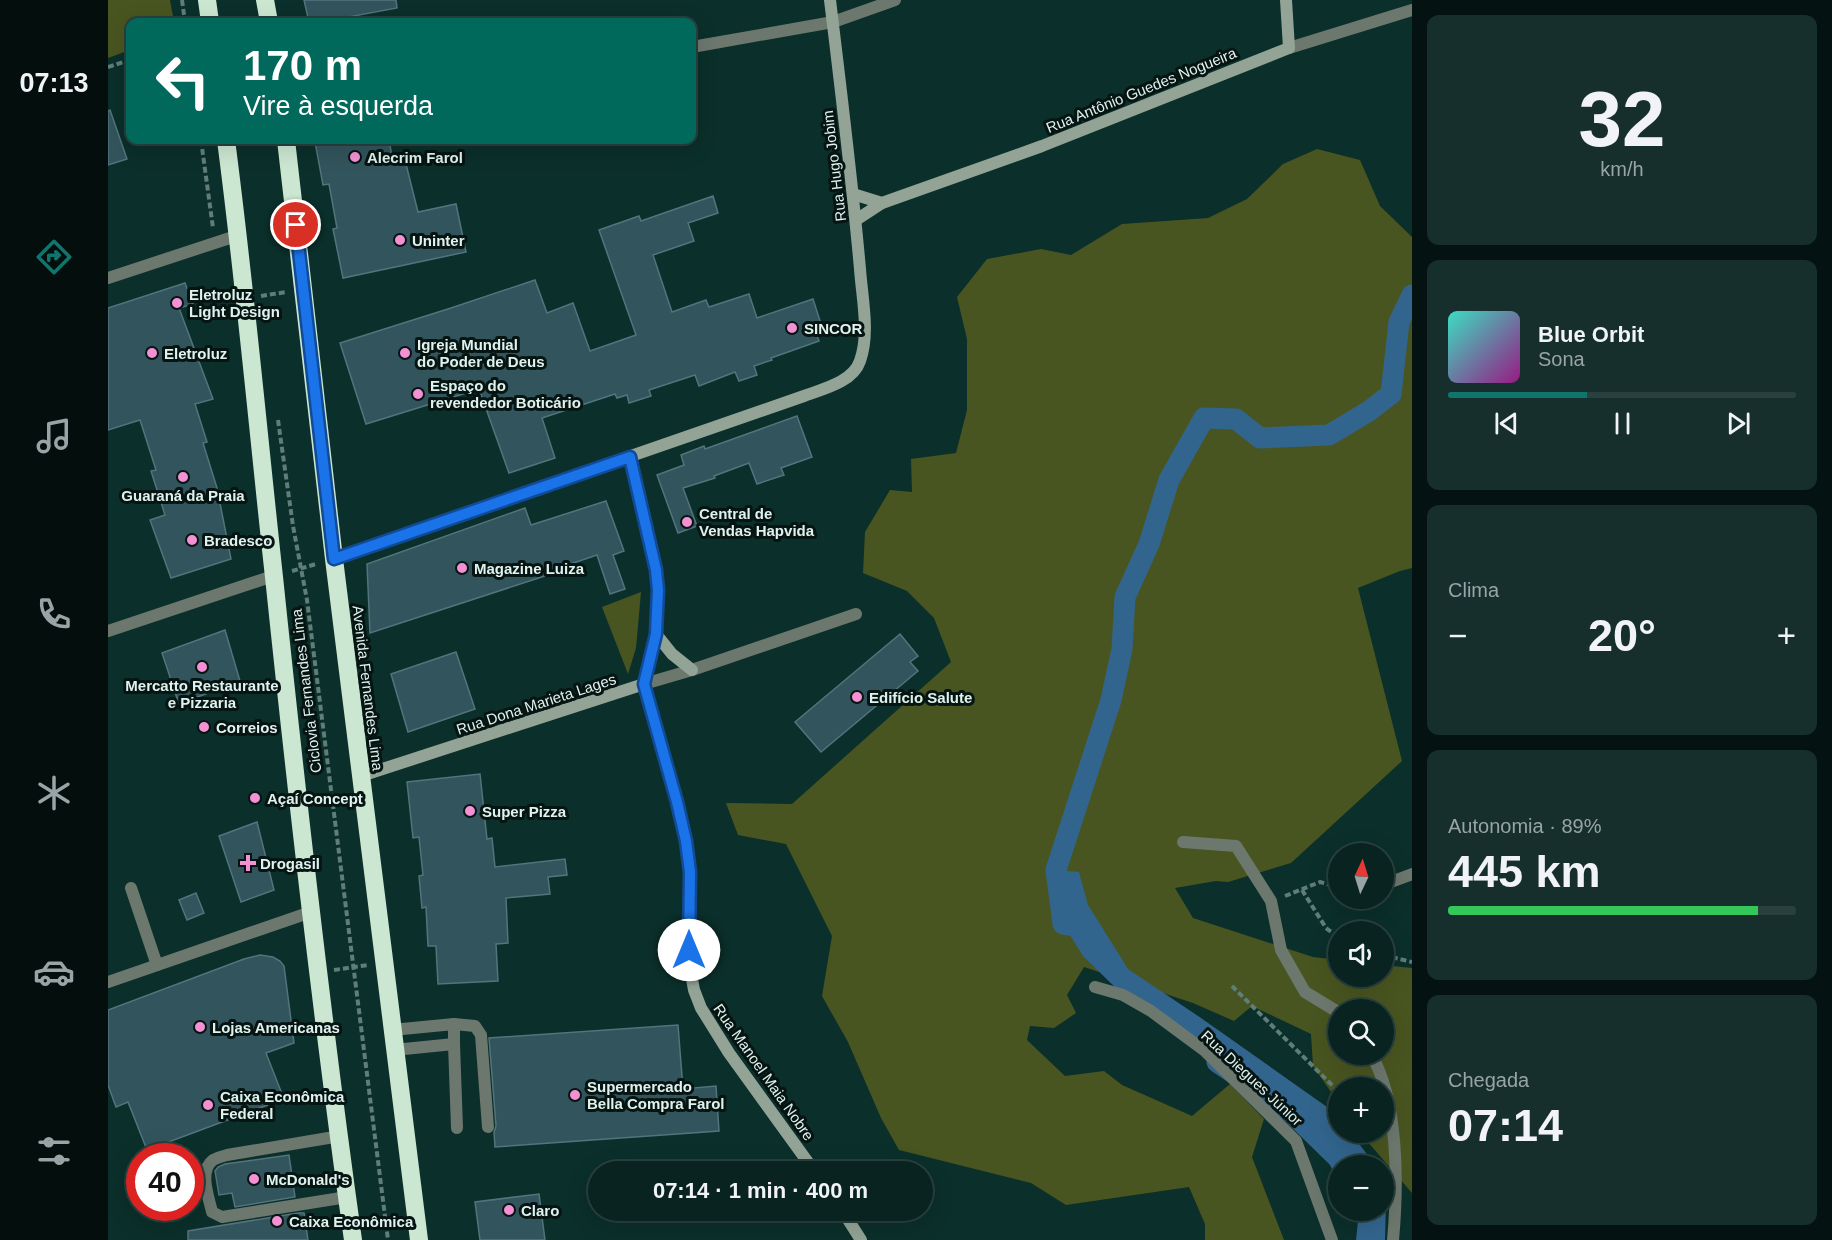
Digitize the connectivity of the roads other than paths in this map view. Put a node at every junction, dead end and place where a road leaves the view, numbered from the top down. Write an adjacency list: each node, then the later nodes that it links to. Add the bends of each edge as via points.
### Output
1 (207, 0): 7 (highway)
2 (266, 0): 8 (highway)
3 (830, 0): 9 (street, Rua Hugo Jobim)
4 (895, 0): 9 (street)
5 (1286, 0): 11 (street)
6 (1412, 10): 11 (street, Rua Antônio Guedes Nogueira)
7 (209, 18)
8 (268, 18)
9 (833, 22): 10 (street); 14 (street, Rua Hugo Jobim)
10 (696, 46)
11 (1289, 48): 15 (street, Rua Antônio Guedes Nogueira, via 1042,146)
12 (227, 144): 17 (highway)
13 (286, 144): 20 (highway, Avenida Fernandes Lima)
14 (853, 194): 15 (street); 16 (street, Rua Hugo Jobim)
15 (882, 203): 16 (street, Rua Antônio Guedes Nogueira)
16 (856, 220): 19 (street, Rua Hugo Jobim, via 865,329 860,362 849,375 836,384)
17 (238, 235): 18 (street); 21 (highway, via 253,297)
18 (108, 278)
19 (630, 457): 20 (street, Rua Hugo Jobim); 24 (street, Rua Manoel Maia Nobre, via 656,570)
20 (334, 559): 27 (highway, Avenida Fernandes Lima)
21 (273, 576): 23 (street); 32 (highway)
22 (856, 614): 25 (street, Rua Dona Marieta Lages)
23 (108, 631)
24 (656, 634): 25 (street); 26 (street, Rua Manoel Maia Nobre)
25 (692, 670): 26 (street, Rua Dona Marieta Lages)
26 (644, 684): 27 (street, Rua Dona Marieta Lages); 45 (street, Rua Manoel Maia Nobre, via 686,841 694,990 729,1053)
27 (361, 776): 38 (highway, Avenida Fernandes Lima)
28 (1182, 842): 36 (street, via 1236,846 1270,901 1281,950 1305,992)
29 (1412, 874): 30 (street)
30 (1394, 881)
31 (131, 888): 33 (street)
32 (311, 912): 33 (street); 44 (highway)
33 (157, 965): 34 (street)
34 (108, 982)
35 (1095, 987): 51 (street, Rua Diegues Júnior, via 1123,995 1151,1011 1205,1051 1296,1141)
36 (1328, 1006)
37 (454, 1024): 38 (street); 39 (street); 42 (street, via 476,1026 481,1035)
38 (392, 1030): 40 (highway, Avenida Fernandes Lima)
39 (454, 1044): 40 (street); 43 (street)
40 (394, 1050): 49 (highway, Avenida Fernandes Lima)
41 (1377, 1065): 52 (street, via 1393,1122)
42 (488, 1127)
43 (457, 1128)
44 (340, 1136): 46 (highway); 46 (street, via 227,1155 212,1161 205,1179 212,1212 222,1217)
45 (807, 1161)
46 (347, 1197): 48 (highway)
47 (849, 1221): 50 (street)
48 (353, 1240)
49 (419, 1240)
50 (861, 1240)
51 (1332, 1240)
52 (1393, 1240)

